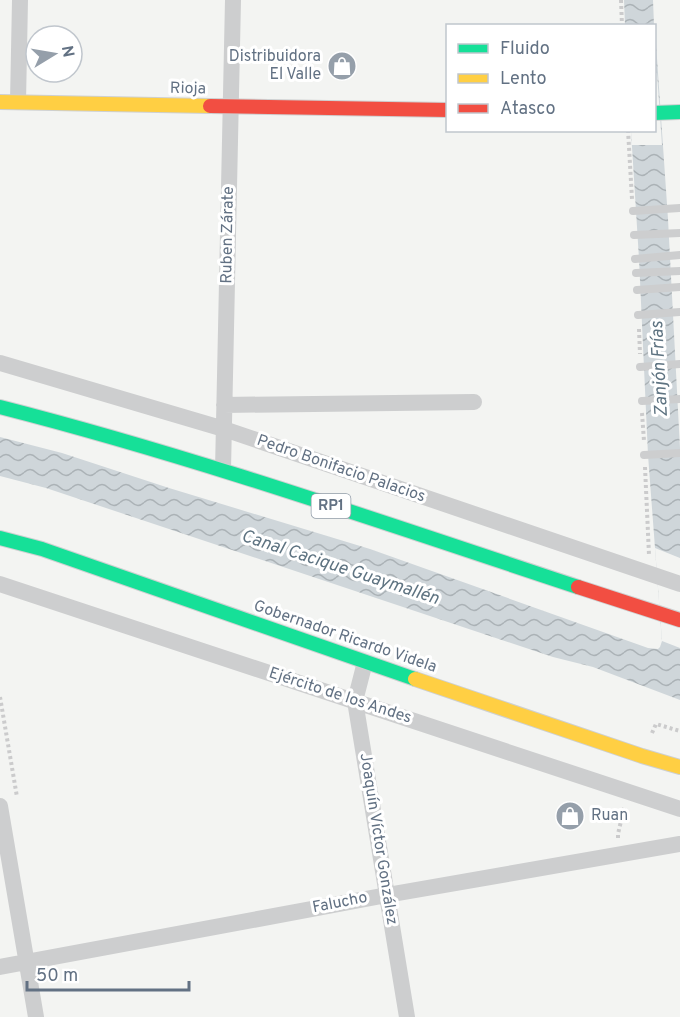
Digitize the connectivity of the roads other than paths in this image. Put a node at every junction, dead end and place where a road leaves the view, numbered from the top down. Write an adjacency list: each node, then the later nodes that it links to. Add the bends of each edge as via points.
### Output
1 (20, 0): 4 (street)
2 (233, 0): 5 (street, Ruben Zárate)
3 (0, 102): 4 (main road, Rioja)
4 (18, 102): 5 (main road, Rioja)
5 (231, 106): 6 (main road, Rioja); 27 (street, Ruben Zárate)
6 (446, 110)
7 (680, 112): 8 (main road)
8 (657, 113)
9 (680, 208): 10 (lane)
10 (634, 210)
11 (680, 232): 12 (lane)
12 (636, 235)
13 (680, 255): 14 (lane)
14 (637, 259)
15 (680, 271): 16 (lane)
16 (638, 273)
17 (675, 288): 18 (lane)
18 (639, 290)
19 (676, 312): 20 (lane)
20 (640, 315)
21 (0, 363): 29 (street, Pedro Bonifacio Palacios)
22 (678, 364): 23 (lane)
23 (642, 367)
24 (679, 399): 25 (lane)
25 (644, 401)
26 (474, 402): 27 (street)
27 (224, 405): 29 (street, Ruben Zárate)
28 (0, 407): 32 (main road, RP1)
29 (224, 429): 32 (street, Ruben Zárate); 35 (street, Pedro Bonifacio Palacios)
30 (680, 453): 31 (lane)
31 (646, 455)
32 (223, 471): 36 (main road, RP1)
33 (0, 538): 37 (main road, Gobernador Ricardo Videla, via 42,549)
34 (0, 584): 38 (street, Ejército de los Andes)
35 (680, 584)
36 (680, 620)
37 (365, 662): 38 (street, Joaquín Víctor González); 39 (main road, Gobernador Ricardo Videla)
38 (356, 702): 41 (street, Ejército de los Andes); 43 (street, Joaquín Víctor González)
39 (680, 767)
40 (0, 806): 44 (street)
41 (680, 809)
42 (680, 844): 43 (street, Falucho)
43 (387, 895): 44 (street, Falucho); 47 (street, Joaquín Víctor González)
44 (27, 962): 45 (street, Falucho); 46 (street)
45 (0, 967)
46 (36, 1017)
47 (408, 1017)

